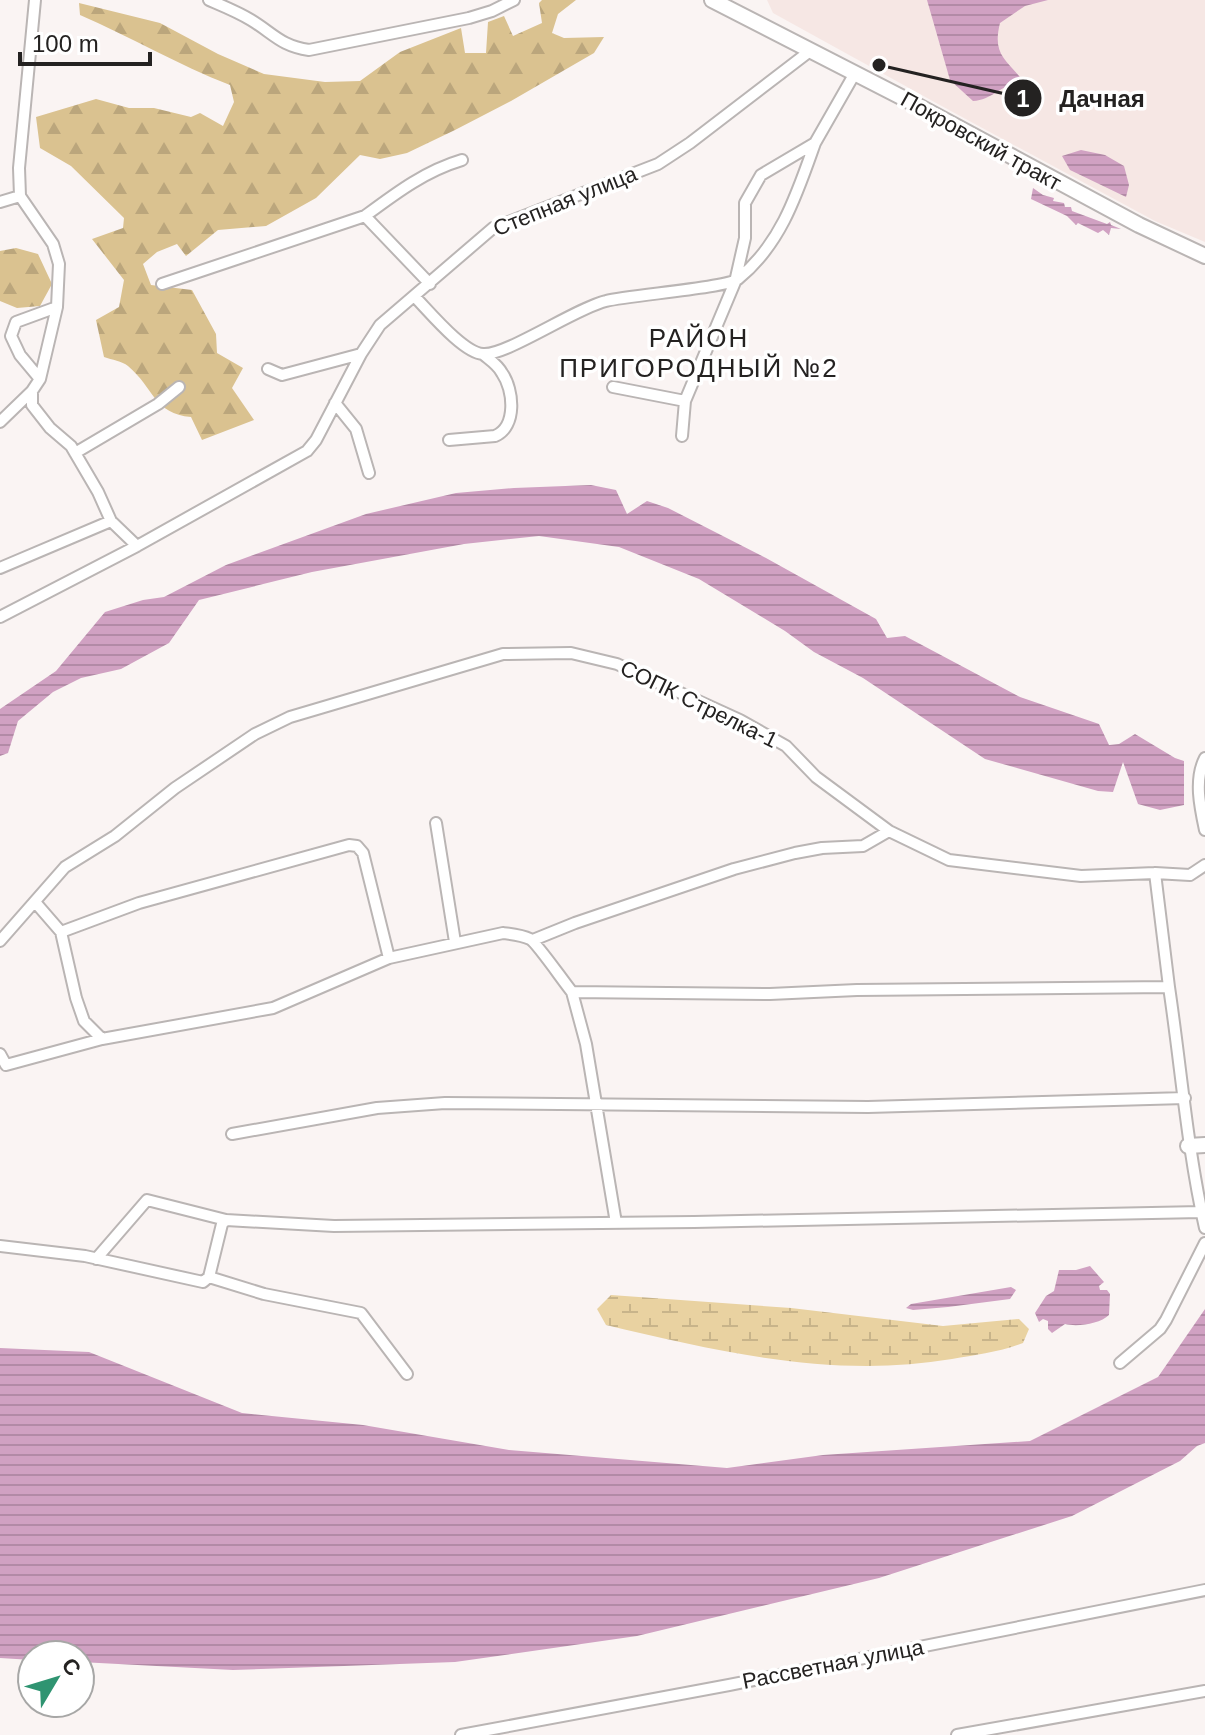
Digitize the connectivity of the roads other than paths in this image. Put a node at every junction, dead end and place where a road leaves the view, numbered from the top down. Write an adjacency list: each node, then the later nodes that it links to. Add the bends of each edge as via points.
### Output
1 (35, 0): 9 (street)
2 (209, 0): 3 (street, via 252,20 279,41 309,50 469,18)
3 (514, 0)
4 (712, 0): 5 (main road, Покровский тракт)
5 (810, 51): 6 (main road, Покровский тракт); 15 (street, Степная улица, via 658,164 493,228)
6 (855, 73): 7 (street); 12 (main road, Покровский тракт)
7 (815, 143): 13 (street, via 768,251); 13 (street, via 761,175 745,203 745,238)
8 (462, 160): 11 (street, via 417,179)
9 (20, 196): 10 (street); 17 (street, via 53,244 59,264)
10 (0, 202)
11 (365, 216): 14 (street); 15 (street)
12 (1205, 256)
13 (735, 282): 19 (street, via 605,301); 25 (street)
14 (162, 284)
15 (430, 284): 16 (street, Степная улица)
16 (414, 296): 18 (street, Степная улица, via 380,325); 19 (street, via 451,333)
17 (57, 307): 21 (street); 21 (street, via 16,322 11,336)
18 (361, 354): 20 (street, via 282,375); 26 (street, Степная улица)
19 (484, 355): 29 (street, via 508,384 509,424 495,436)
20 (268, 369)
21 (40, 379): 24 (street)
22 (179, 387): 30 (street)
23 (613, 387): 25 (street)
24 (32, 391): 27 (street); 30 (street, via 32,405)
25 (685, 401): 28 (street)
26 (335, 403): 31 (street, via 356,429); 33 (street, Степная улица, via 307,451)
27 (0, 422)
28 (682, 436)
29 (449, 440)
30 (75, 453): 32 (street)
31 (369, 473)
32 (111, 521): 33 (street); 34 (street)
33 (137, 546): 35 (street, Степная улица)
34 (0, 568)
35 (0, 617)
36 (1205, 758): 38 (street, via 1199,794)
37 (436, 823): 46 (street)
38 (1205, 830)
39 (889, 831): 41 (street, СОПК Стрелка-1, via 949,860 1081,876); 42 (street, СОПК Стрелка-1, via 816,777 786,746 740,720 617,664 571,653 503,654 290,717 255,734 65,867); 44 (street, via 863,846 809,850 734,869)
40 (1205, 865): 41 (street, СОПК Стрелка-1, via 1190,875)
41 (1155, 873): 48 (street)
42 (35, 902): 43 (street); 45 (street, СОПК Стрелка-1)
43 (61, 932): 47 (street, via 139,903 349,845 363,853); 50 (street, via 84,1021)
44 (533, 940): 46 (street, via 503,933); 49 (street)
45 (0, 941)
46 (455, 942): 47 (street)
47 (389, 958): 50 (street, via 273,1008)
48 (1169, 987): 49 (street); 53 (street)
49 (572, 992): 54 (street)
50 (102, 1039): 52 (street)
51 (0, 1054): 52 (street)
52 (3, 1065)
53 (1185, 1098): 54 (street, via 868,1107); 57 (street)
54 (596, 1104): 55 (street, via 397,1106); 60 (street)
55 (232, 1134)
56 (1205, 1145): 57 (main road)
57 (1188, 1146): 58 (street)
58 (1201, 1212): 60 (street); 61 (street)
59 (226, 1220): 60 (street, via 334,1226); 64 (street, via 147,1200); 65 (street)
60 (616, 1223)
61 (1205, 1228)
62 (1205, 1243): 66 (street, via 1160,1329)
63 (0, 1246): 64 (street)
64 (96, 1259): 65 (street, via 203,1282)
65 (209, 1277): 67 (street, via 361,1313)
66 (1120, 1363)
67 (407, 1374)
68 (1205, 1590): 70 (street, Рассветная улица)
69 (1205, 1691): 71 (street)
70 (461, 1735)
71 (957, 1735)

